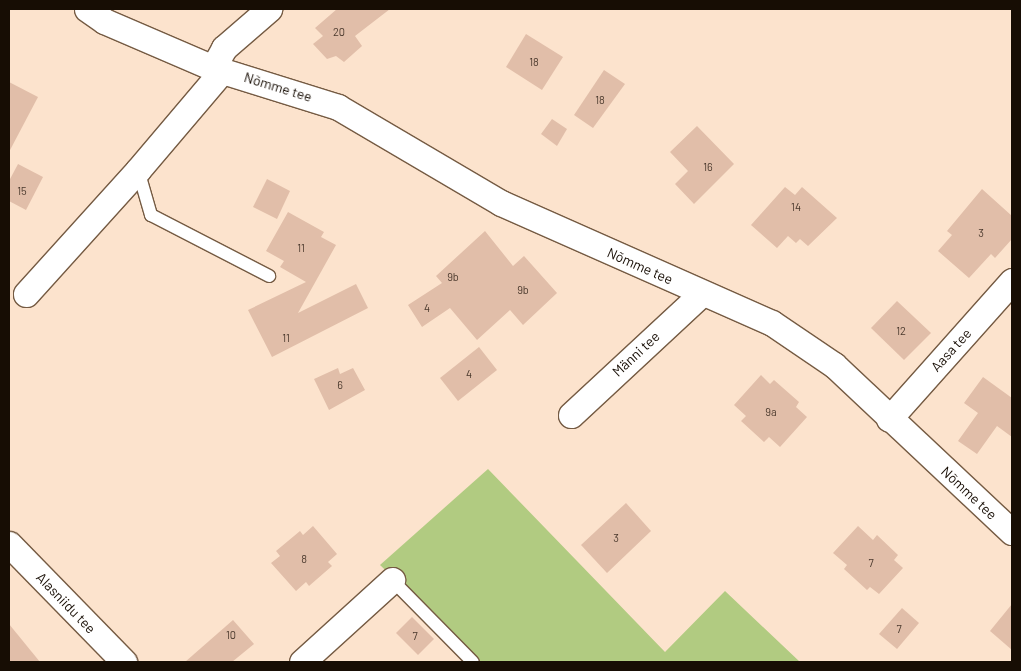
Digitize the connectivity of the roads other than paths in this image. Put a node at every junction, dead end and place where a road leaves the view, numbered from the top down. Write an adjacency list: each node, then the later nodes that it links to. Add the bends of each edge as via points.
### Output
1 (87, 9): 3 (street, Nõmme tee, via 104,20)
2 (268, 9): 3 (street, via 224,48)
3 (218, 69): 4 (street); 8 (street, Nõmme tee, via 338,107 501,203)
4 (138, 170): 5 (lane, via 151,215); 7 (street)
5 (269, 276)
6 (1012, 281): 10 (street, Aasa tee)
7 (26, 294)
8 (701, 294): 9 (street, Männi tee); 10 (street, Nõmme tee, via 772,323 834,365)
9 (571, 415)
10 (889, 418): 11 (street, Nõmme tee)
11 (1012, 532)
12 (9, 544): 14 (street, Alasniidu tee)
13 (392, 580): 15 (street); 16 (lane)
14 (124, 662)
15 (302, 662)
16 (473, 662)

